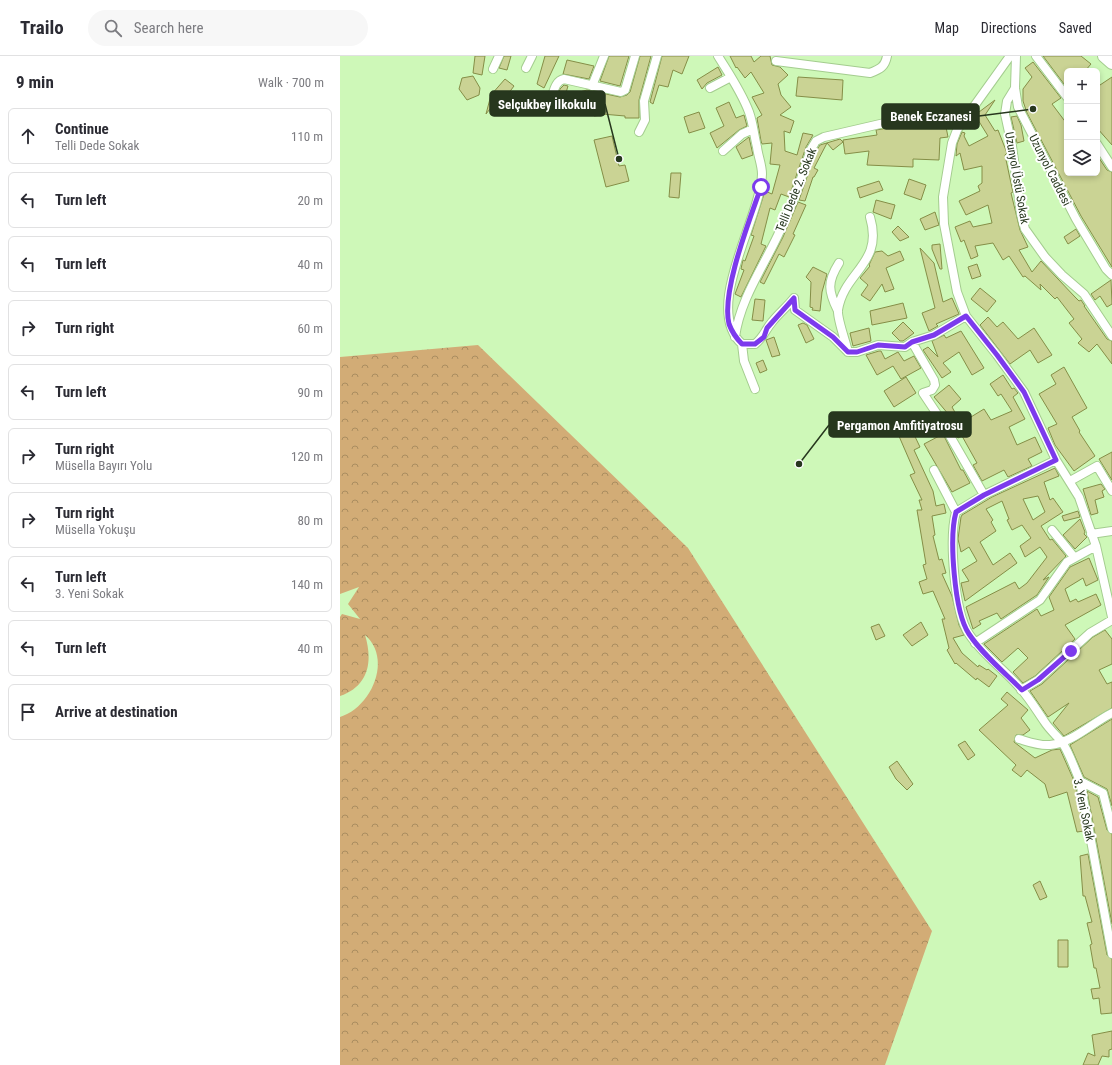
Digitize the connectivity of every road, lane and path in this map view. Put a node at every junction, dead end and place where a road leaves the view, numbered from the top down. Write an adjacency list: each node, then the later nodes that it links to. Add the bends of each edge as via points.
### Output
1 (499, 56): 15 (street)
2 (532, 56): 14 (street)
3 (604, 56): 17 (street)
4 (635, 56): 17 (street, via 625,90 621,92)
5 (657, 56): 24 (street, via 644,101 645,120)
6 (718, 56): 16 (street)
7 (888, 56): 12 (street, via 881,69 870,73)
8 (1010, 56): 22 (street)
9 (1016, 56): 19 (street, Uzunyol Caddesi)
10 (1036, 56): 20 (street)
11 (1104, 56): 13 (main road)
12 (776, 61)
13 (1112, 63)
14 (526, 68)
15 (493, 70)
16 (731, 77): 18 (street); 23 (street, via 749,112)
17 (592, 86): 21 (street, via 560,80)
18 (710, 88)
19 (1016, 88): 30 (street, Uzunyol Caddesi, via 1018,107 1076,219); 33 (street, Uzunyol Üstü Sokak, via 1007,101 1005,114 1025,229 1045,257 1084,294)
20 (1064, 93)
21 (551, 99)
22 (967, 117): 32 (street, via 957,130 952,143 943,197 950,260 957,292); 34 (street, Telli Dede 2. Sokak, via 956,113 906,118 816,141 778,236 750,287)
23 (753, 128): 26 (street); 34 (street, via 762,172 761,187 732,279 729,323)
24 (639, 132)
25 (1100, 149): 27 (street)
26 (723, 151)
27 (1112, 168)
28 (870, 217): 31 (street, via 874,231 870,253 843,294)
29 (839, 263): 31 (street, via 831,276 830,284 833,302)
30 (1112, 275)
31 (838, 311): 37 (street)
32 (966, 316): 35 (street, via 934,335); 39 (street, via 1024,392)
33 (1112, 336)
34 (735, 338): 36 (street)
35 (912, 342): 37 (street, via 905,347 878,345 857,352); 43 (street, via 934,380 932,390 923,393)
36 (742, 344): 37 (street, via 755,344 764,337 767,328 794,298 795,310 833,337); 38 (street, via 744,361)
37 (848, 352)
38 (755, 389)
39 (1056, 460): 41 (street); 43 (street)
40 (934, 470): 44 (street)
41 (1070, 481): 42 (street, via 1097,466); 47 (street, via 1079,497)
42 (1112, 490)
43 (984, 495): 44 (street)
44 (956, 512): 51 (street, 3. Yeni Sokak, via 952,525 955,578 963,620)
45 (1052, 530): 49 (street)
46 (1112, 531): 47 (street)
47 (1091, 534): 48 (street)
48 (1096, 546): 49 (street); 50 (street)
49 (1074, 557): 51 (street, via 1067,562 1040,600)
50 (1112, 618): 52 (street, via 1090,633 1038,680)
51 (975, 643): 52 (street, 3. Yeni Sokak)
52 (1022, 690): 55 (street, 3. Yeni Sokak)
53 (1112, 713): 55 (street)
54 (1019, 739): 55 (street, via 1038,745)
55 (1062, 742): 56 (street, 3. Yeni Sokak)
56 (1080, 781): 57 (street, via 1103,792); 58 (street, 3. Yeni Sokak)
57 (1112, 827)
58 (1112, 954)

